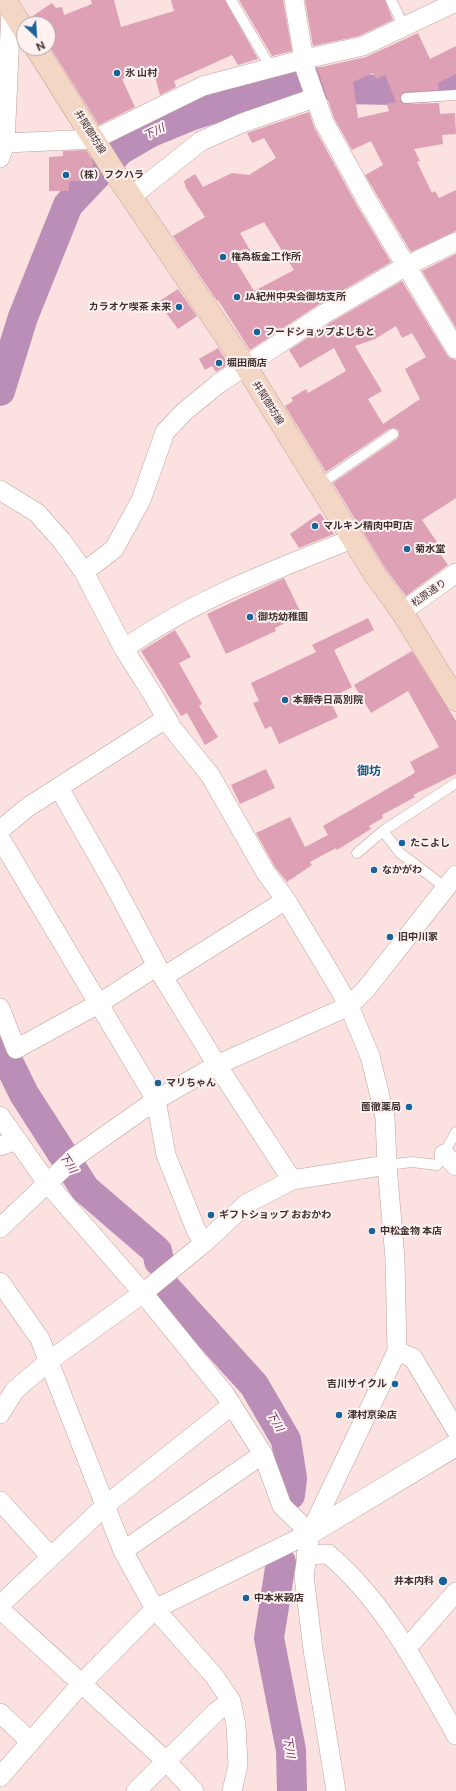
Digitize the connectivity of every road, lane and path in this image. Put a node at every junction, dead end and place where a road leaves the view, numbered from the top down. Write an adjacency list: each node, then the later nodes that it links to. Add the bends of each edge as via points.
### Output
1 (231, 0): 10 (lane)
2 (294, 0): 9 (street)
3 (391, 0): 7 (lane)
4 (456, 2): 7 (street)
5 (8, 5): 6 (main road); 14 (street)
6 (16, 18)
7 (404, 27): 9 (street, via 363,46)
8 (41, 56): 15 (main road, 井関御坊線)
9 (306, 65): 10 (street); 12 (street)
10 (271, 68): 15 (street, via 202,86)
11 (456, 95): 13 (lane)
12 (314, 98): 16 (street, via 242,123 201,141); 18 (street, via 324,122)
13 (406, 98)
14 (2, 147): 15 (street)
15 (104, 154): 16 (main road, 井関御坊線)
16 (132, 196): 20 (main road, 井関御坊線)
17 (456, 242): 18 (street)
18 (406, 266): 19 (street); 20 (street, via 324,314)
19 (456, 349)
20 (245, 366): 22 (main road, 井関御坊線); 25 (street, via 206,393 165,432 141,500 114,549)
21 (393, 434): 22 (lane)
22 (319, 485): 24 (main road, 井関御坊線)
23 (0, 490): 25 (street, via 37,513 62,541)
24 (352, 539): 27 (main road, 井関御坊線); 28 (street, via 204,602 142,636)
25 (84, 572): 28 (street)
26 (456, 573): 27 (street, 松原通り)
27 (402, 612): 29 (main road, 井関御坊線)
28 (124, 649): 30 (street)
29 (456, 700)
30 (167, 718): 32 (street); 38 (street, via 172,728 210,775 266,873)
31 (456, 783): 34 (lane)
32 (59, 788): 33 (street); 39 (street)
33 (0, 830)
34 (383, 831): 36 (lane); 37 (lane, via 400,853)
35 (0, 838): 40 (street)
36 (357, 853)
37 (451, 881): 41 (street, via 366,989)
38 (286, 900): 39 (street); 41 (street)
39 (160, 972): 40 (street); 43 (street)
40 (100, 1003): 42 (street, via 16,1049); 44 (street)
41 (349, 1006): 43 (street); 49 (street, via 370,1056 385,1117)
42 (0, 1008)
43 (217, 1065): 44 (street); 51 (street)
44 (156, 1100): 50 (street, via 75,1158); 53 (street, via 166,1155 196,1230)
45 (0, 1116): 47 (street)
46 (456, 1132): 48 (lane)
47 (8, 1143): 50 (street)
48 (450, 1160): 49 (lane, via 437,1165 412,1162)
49 (387, 1165): 51 (street); 56 (street, via 395,1259)
50 (53, 1178): 52 (street); 55 (street)
51 (292, 1180): 53 (street, via 246,1204)
52 (0, 1228)
53 (204, 1243): 55 (street)
54 (0, 1282): 57 (street, via 40,1339)
55 (143, 1293): 57 (street); 58 (street)
56 (397, 1351): 60 (street, via 413,1358); 65 (street)
57 (49, 1360): 59 (street, via 15,1390); 64 (street)
58 (232, 1405): 62 (street); 64 (street)
59 (0, 1414)
60 (456, 1430)
61 (456, 1445): 65 (street)
62 (263, 1454): 65 (street, via 282,1506); 66 (street)
63 (0, 1501): 68 (street)
64 (106, 1505): 66 (street); 68 (street)
65 (310, 1533): 67 (street); 72 (street)
66 (123, 1551): 72 (street)
67 (306, 1554): 73 (street, via 328,1554 350,1572); 84 (street, via 304,1576 313,1650)
68 (51, 1557): 70 (street)
69 (456, 1592): 73 (street)
70 (0, 1605)
71 (0, 1609): 74 (street)
72 (155, 1609): 74 (street); 75 (street, via 215,1677)
73 (407, 1648): 77 (street)
74 (81, 1684): 78 (street); 79 (street)
75 (231, 1701): 79 (street, via 216,1711); 83 (street, via 236,1724 238,1765)
76 (0, 1713): 78 (street)
77 (456, 1735)
78 (31, 1742): 80 (street)
79 (166, 1761): 81 (street); 82 (street)
80 (0, 1777)
81 (136, 1791)
82 (194, 1791)
83 (232, 1791)
84 (336, 1791)

